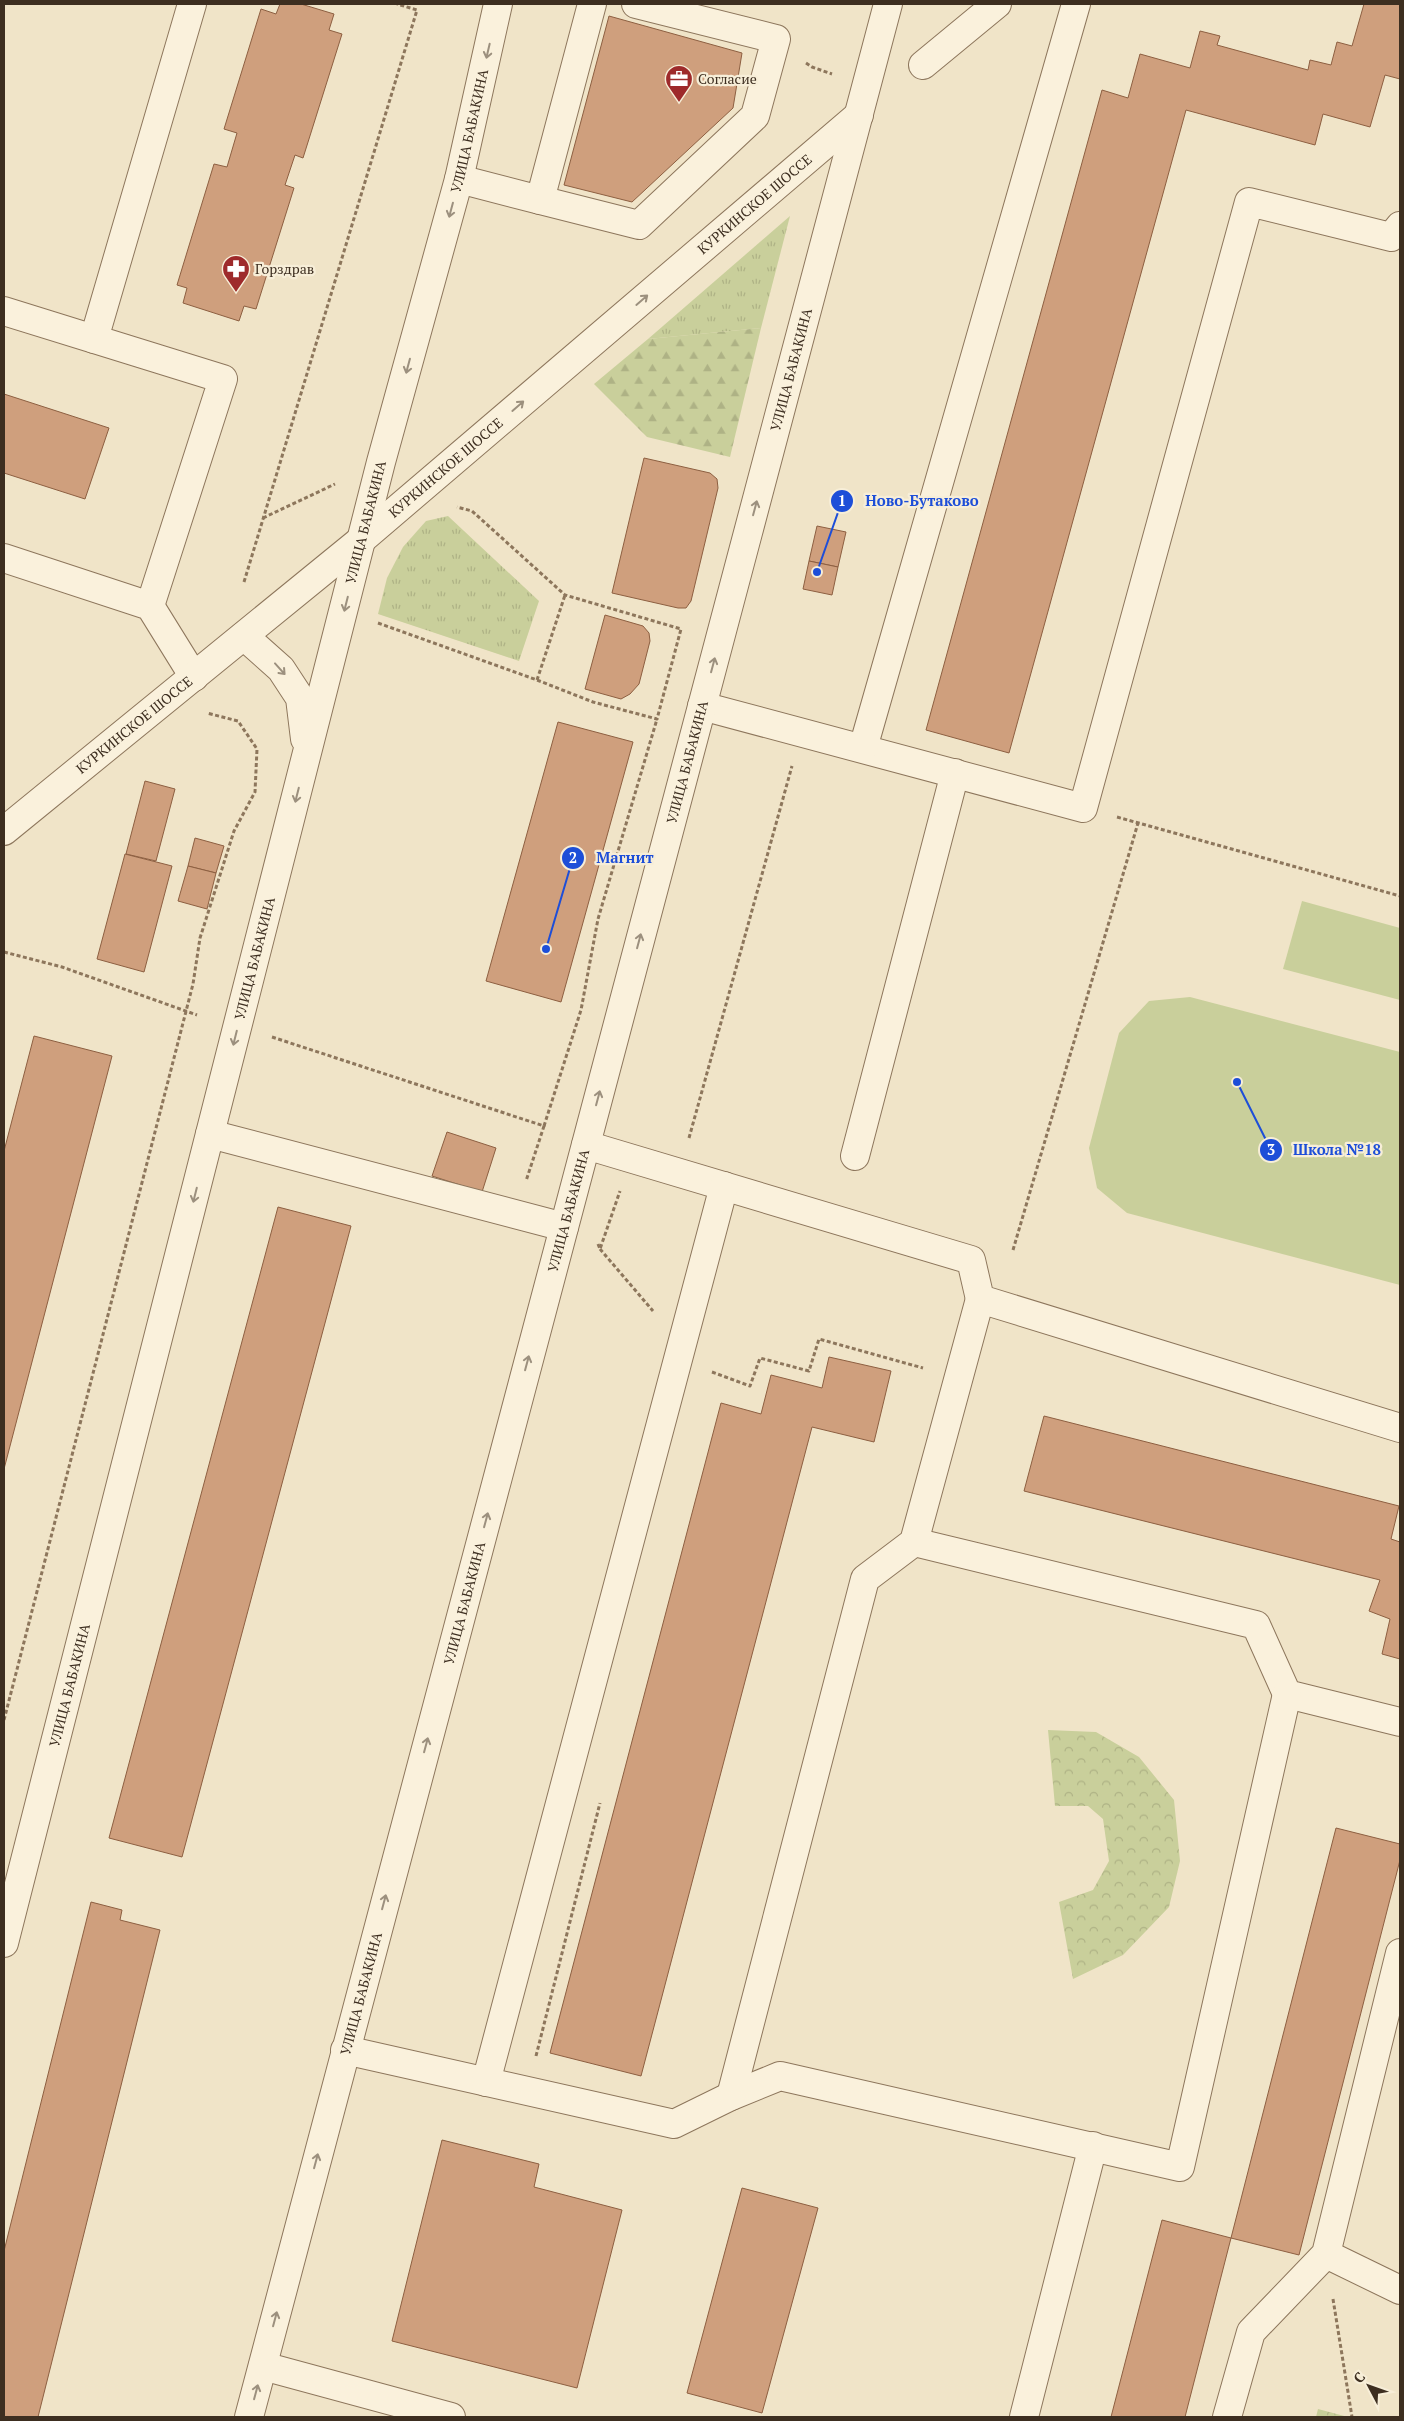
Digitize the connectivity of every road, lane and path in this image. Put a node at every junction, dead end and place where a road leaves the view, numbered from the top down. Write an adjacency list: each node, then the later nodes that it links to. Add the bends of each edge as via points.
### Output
1 (192, 4): 15 (street)
2 (397, 4): 18 (path, via 417,10)
3 (498, 4): 11 (street, УЛИЦА БАБАКИНА, one-way to 11)
4 (592, 4): 12 (street)
5 (636, 4): 12 (street, via 776,39 755,116 639,225)
6 (888, 4): 10 (street, УЛИЦА БАБАКИНА)
7 (997, 4): 9 (street)
8 (1076, 4): 32 (street)
9 (923, 66)
10 (859, 115): 19 (street, КУРКИНСКОЕ ШОССЕ, one-way to 10); 28 (street, УЛИЦА БАБАКИНА, one-way to 10)
11 (459, 179): 12 (street); 19 (street, УЛИЦА БАБАКИНА, one-way to 19)
12 (540, 200)
13 (1400, 226): 35 (street, via 1390,237 1249,202)
14 (4, 311): 15 (street)
15 (94, 339): 23 (street, via 223,379)
16 (335, 484): 18 (path)
17 (456, 506): 22 (path, via 472,511)
18 (262, 518): 21 (path)
19 (362, 540): 24 (street, УЛИЦА БАБАКИНА, one-way to 24); 25 (street, КУРКИНСКОЕ ШОССЕ)
20 (4, 558): 23 (street)
21 (244, 582)
22 (565, 594): 27 (path); 30 (path, via 681,629)
23 (150, 606): 26 (street)
24 (344, 610): 27 (path); 33 (street, УЛИЦА БАБАКИНА)
25 (244, 636): 26 (street, КУРКИНСКОЕ ШОССЕ); 33 (street, one-way to 33, via 281,669 300,698)
26 (194, 677): 37 (street, КУРКИНСКОЕ ШОССЕ)
27 (537, 680): 30 (path, via 593,702)
28 (702, 706): 31 (street); 45 (street, УЛИЦА БАБАКИНА, one-way to 28)
29 (200, 711): 40 (path, via 238,721 257,748 257,757 255,792 234,831 200,938)
30 (657, 719): 43 (path, via 598,919 581,1010)
31 (801, 732): 32 (street); 47 (path)
32 (864, 748): 34 (street)
33 (307, 756): 44 (street, УЛИЦА БАБАКИНА, one-way to 44)
34 (955, 773): 35 (street); 46 (street)
35 (1083, 808): 36 (path)
36 (1138, 823): 38 (path); 52 (path)
37 (4, 831)
38 (1400, 896)
39 (4, 952): 40 (path, via 62,967)
40 (186, 1011): 41 (path); 59 (path)
41 (196, 1015)
42 (264, 1034): 43 (path)
43 (544, 1126): 48 (path)
44 (210, 1134): 50 (street); 62 (street, УЛИЦА БАБАКИНА, one-way to 62)
45 (586, 1145): 47 (street); 50 (street, УЛИЦА БАБАКИНА)
46 (855, 1156)
47 (681, 1173): 49 (street)
48 (526, 1182)
49 (724, 1186): 53 (street, via 971,1260); 54 (street)
50 (564, 1227): 64 (street, УЛИЦА БАБАКИНА, one-way to 50)
51 (600, 1249): 54 (path)
52 (1013, 1250)
53 (980, 1299): 55 (street); 56 (street)
54 (682, 1346): 55 (path, via 700,1367 750,1386 760,1358 809,1371 819,1338); 66 (street)
55 (959, 1378): 57 (street)
56 (1400, 1428)
57 (914, 1542): 58 (street, via 1256,1625); 67 (street, via 865,1579)
58 (1287, 1694): 60 (street); 68 (street, via 1180,2167)
59 (4, 1720)
60 (1400, 1722)
61 (602, 1796): 65 (path)
62 (4, 1943)
63 (1400, 1953): 69 (street)
64 (345, 2050): 66 (street); 71 (street, УЛИЦА БАБАКИНА, one-way to 64)
65 (534, 2062)
66 (486, 2082): 67 (street, via 674,2124)
67 (731, 2096): 68 (street, via 780,2076)
68 (1093, 2146): 75 (street)
69 (1326, 2254): 70 (street); 76 (street, via 1251,2332); 77 (path)
70 (1400, 2290)
71 (263, 2366): 72 (street); 73 (street, УЛИЦА БАБАКИНА, one-way to 71)
72 (376, 2407): 74 (street)
73 (249, 2417)
74 (451, 2417)
75 (1024, 2417)
76 (1227, 2417)
77 (1352, 2417)

